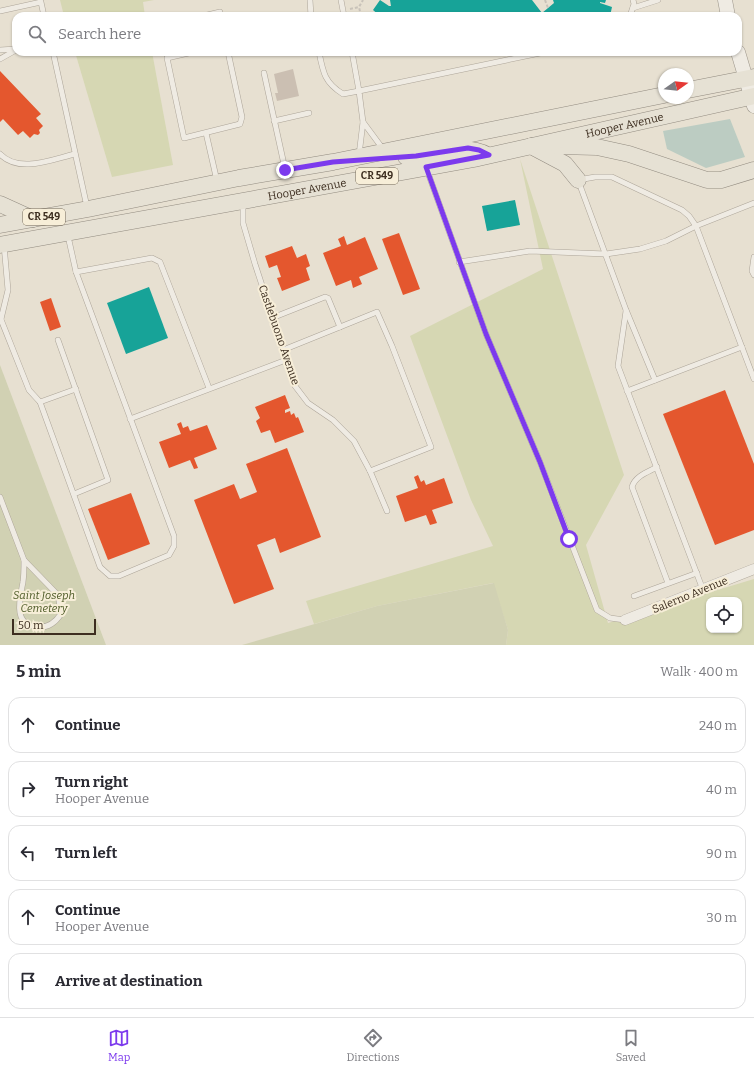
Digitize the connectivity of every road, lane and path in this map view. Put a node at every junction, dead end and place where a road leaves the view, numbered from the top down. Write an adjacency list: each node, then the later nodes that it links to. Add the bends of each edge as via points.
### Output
1 (310, 0): 12 (lane)
2 (341, 0): 13 (lane)
3 (363, 0): 14 (path, via 359,7)
4 (545, 0): 8 (path)
5 (634, 0): 9 (lane)
6 (658, 0): 9 (lane)
7 (725, 0): 16 (street)
8 (548, 8)
9 (633, 8): 15 (lane)
10 (0, 11): 11 (lane, via 41,2)
11 (43, 12)
12 (311, 12)
13 (343, 12)
14 (360, 12)
15 (632, 12)
16 (727, 12)
17 (0, 50): 18 (lane)
18 (12, 50)
19 (12, 52): 28 (lane)
20 (53, 56): 42 (lane)
21 (175, 56): 27 (lane)
22 (229, 56): 38 (lane, via 242,117 240,124)
23 (320, 56): 32 (lane, via 323,73 331,87 343,94)
24 (353, 56): 32 (lane)
25 (526, 56): 32 (lane)
26 (740, 56): 30 (street)
27 (167, 58): 38 (lane, via 184,138)
28 (0, 59)
29 (264, 73): 36 (lane)
30 (750, 78): 31 (main road); 34 (street)
31 (694, 89)
32 (359, 91): 37 (lane)
33 (658, 96): 40 (main road, Hooper Avenue / CR 549)
34 (753, 99): 39 (main road, Hooper Avenue / CR 549)
35 (309, 113): 36 (lane)
36 (274, 121): 47 (lane)
37 (364, 122): 40 (lane); 44 (lane)
38 (206, 132): 50 (lane)
39 (531, 146): 43 (main road, Hooper Avenue / CR 549); 48 (main road, via 597,147 629,154 707,180 721,180); 49 (main road, via 565,164)
40 (384, 152): 44 (main road, Hooper Avenue / CR 549)
41 (0, 154): 42 (lane, via 10,162 20,164)
42 (75, 154): 54 (lane)
43 (489, 155): 45 (main road, via 468,148 416,156); 46 (main road, Hooper Avenue / CR 549)
44 (359, 157): 45 (main road, Hooper Avenue / CR 549)
45 (333, 162): 47 (main road, Hooper Avenue / CR 549)
46 (426, 167): 51 (main road, Hooper Avenue / CR 549); 62 (lane)
47 (285, 170): 50 (main road, Hooper Avenue / CR 549)
48 (754, 170)
49 (578, 180): 57 (lane, via 612,177 682,210 690,216); 60 (lane)
50 (217, 182): 54 (main road, Hooper Avenue / CR 549)
51 (242, 201): 58 (main road, Hooper Avenue / CR 549); 67 (lane, Castlebuono Avenue, via 244,223)
52 (754, 203): 57 (lane)
53 (0, 204): 55 (main road)
54 (88, 209): 55 (main road, Hooper Avenue / CR 549)
55 (32, 219): 56 (main road, Hooper Avenue / CR 549)
56 (0, 225)
57 (696, 226): 60 (lane, via 666,241 640,249); 70 (lane)
58 (67, 233): 59 (main road, Hooper Avenue / CR 549); 63 (lane)
59 (2, 244): 66 (lane, via 8,290)
60 (606, 254): 62 (lane, via 530,251); 65 (lane)
61 (754, 257): 64 (lane)
62 (459, 262): 91 (lane, via 486,334 540,462 596,610 610,618)
63 (76, 272): 75 (lane, via 152,258 160,262); 79 (lane)
64 (754, 275)
65 (626, 310): 74 (lane); 77 (lane, via 618,366)
66 (1, 318): 78 (lane, via 29,390)
67 (272, 318): 68 (lane, via 325,296); 71 (lane, Castlebuono Avenue)
68 (340, 328): 71 (lane); 81 (lane, via 377,312 431,447)
69 (58, 340): 76 (lane)
70 (742, 347): 73 (lane); 74 (lane)
71 (283, 350): 72 (lane, Castlebuono Avenue)
72 (286, 360): 75 (lane); 81 (lane, Castlebuono Avenue, via 295,386 308,403 333,420 354,441)
73 (754, 379)
74 (655, 380): 77 (lane)
75 (209, 388): 79 (lane)
76 (76, 389): 78 (lane); 82 (lane, via 108,480)
77 (627, 391): 80 (lane)
78 (40, 402): 82 (lane)
79 (130, 420): 82 (lane, via 174,536 174,546 169,555 119,576 107,574 100,566)
80 (657, 467): 87 (lane); 88 (lane, via 638,477 632,487)
81 (370, 471): 84 (lane, Castlebuono Avenue)
82 (74, 494)
83 (0, 497): 85 (lane)
84 (387, 512)
85 (24, 560): 85 (lane, via 56,593 59,600 61,614 50,625 28,625 20,614)
86 (754, 569): 89 (street, Salerno Avenue)
87 (697, 573): 88 (lane); 89 (lane)
88 (668, 583): 90 (lane)
89 (703, 590): 91 (street, Salerno Avenue)
90 (634, 596)
91 (626, 620)

